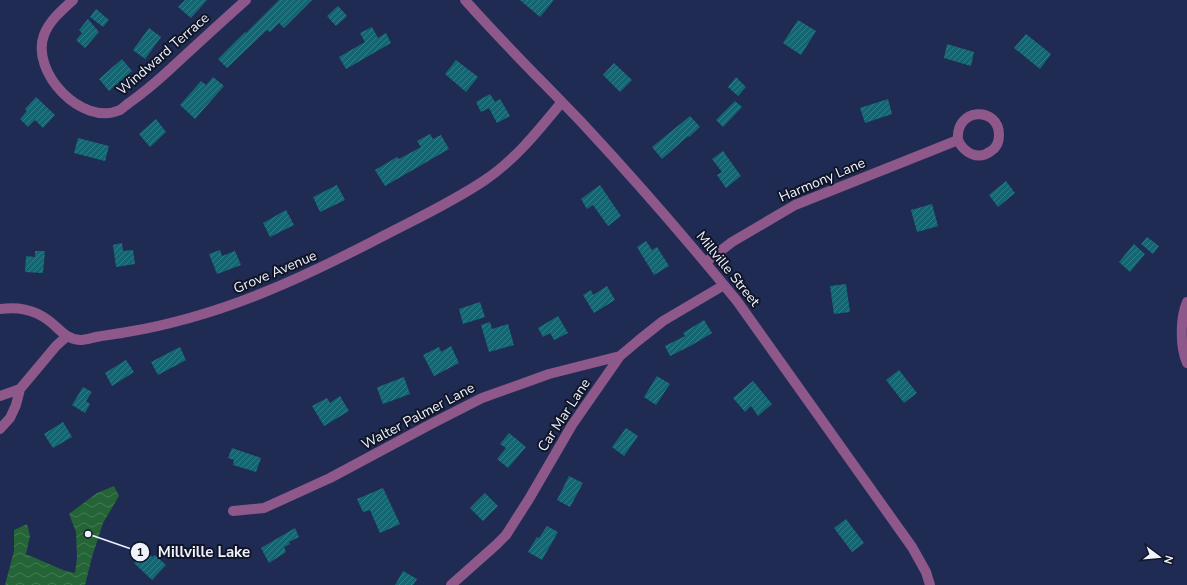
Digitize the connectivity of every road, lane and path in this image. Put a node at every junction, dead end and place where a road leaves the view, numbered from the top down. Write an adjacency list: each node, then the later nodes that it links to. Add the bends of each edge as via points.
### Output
1 (73, 0): 2 (street, Windward Terrace, via 50,23 43,35 43,63 68,98 92,112 106,113 120,110 143,93)
2 (246, 0)
3 (464, 0): 4 (street, Millville Street)
4 (562, 103): 6 (street, Millville Street); 10 (street, Grove Avenue, via 528,143 485,180 436,209 335,261 250,298 189,318 81,340)
5 (958, 140): 5 (street, via 957,134 962,122 973,114 986,115 999,130 999,138 993,150 980,156 966,152); 6 (street, Harmony Lane, via 795,205 732,242)
6 (706, 262): 7 (street, Millville Street)
7 (724, 285): 11 (street, Car Mar Lane, via 663,321); 18 (street, Millville Street, via 756,326 912,548 926,572)
8 (1187, 302): 12 (street, via 1181,328)
9 (0, 309): 10 (street, via 28,309 48,320)
10 (66, 336): 13 (street)
11 (620, 356): 16 (street, Walter Palmer Lane, via 549,374 482,398 330,478 271,505 264,508); 17 (street, Car Mar Lane, via 572,425 506,535)
12 (1187, 364)
13 (20, 389): 14 (street); 15 (street, via 10,418)
14 (0, 396)
15 (0, 429)
16 (233, 510)
17 (451, 585)
18 (930, 585)

